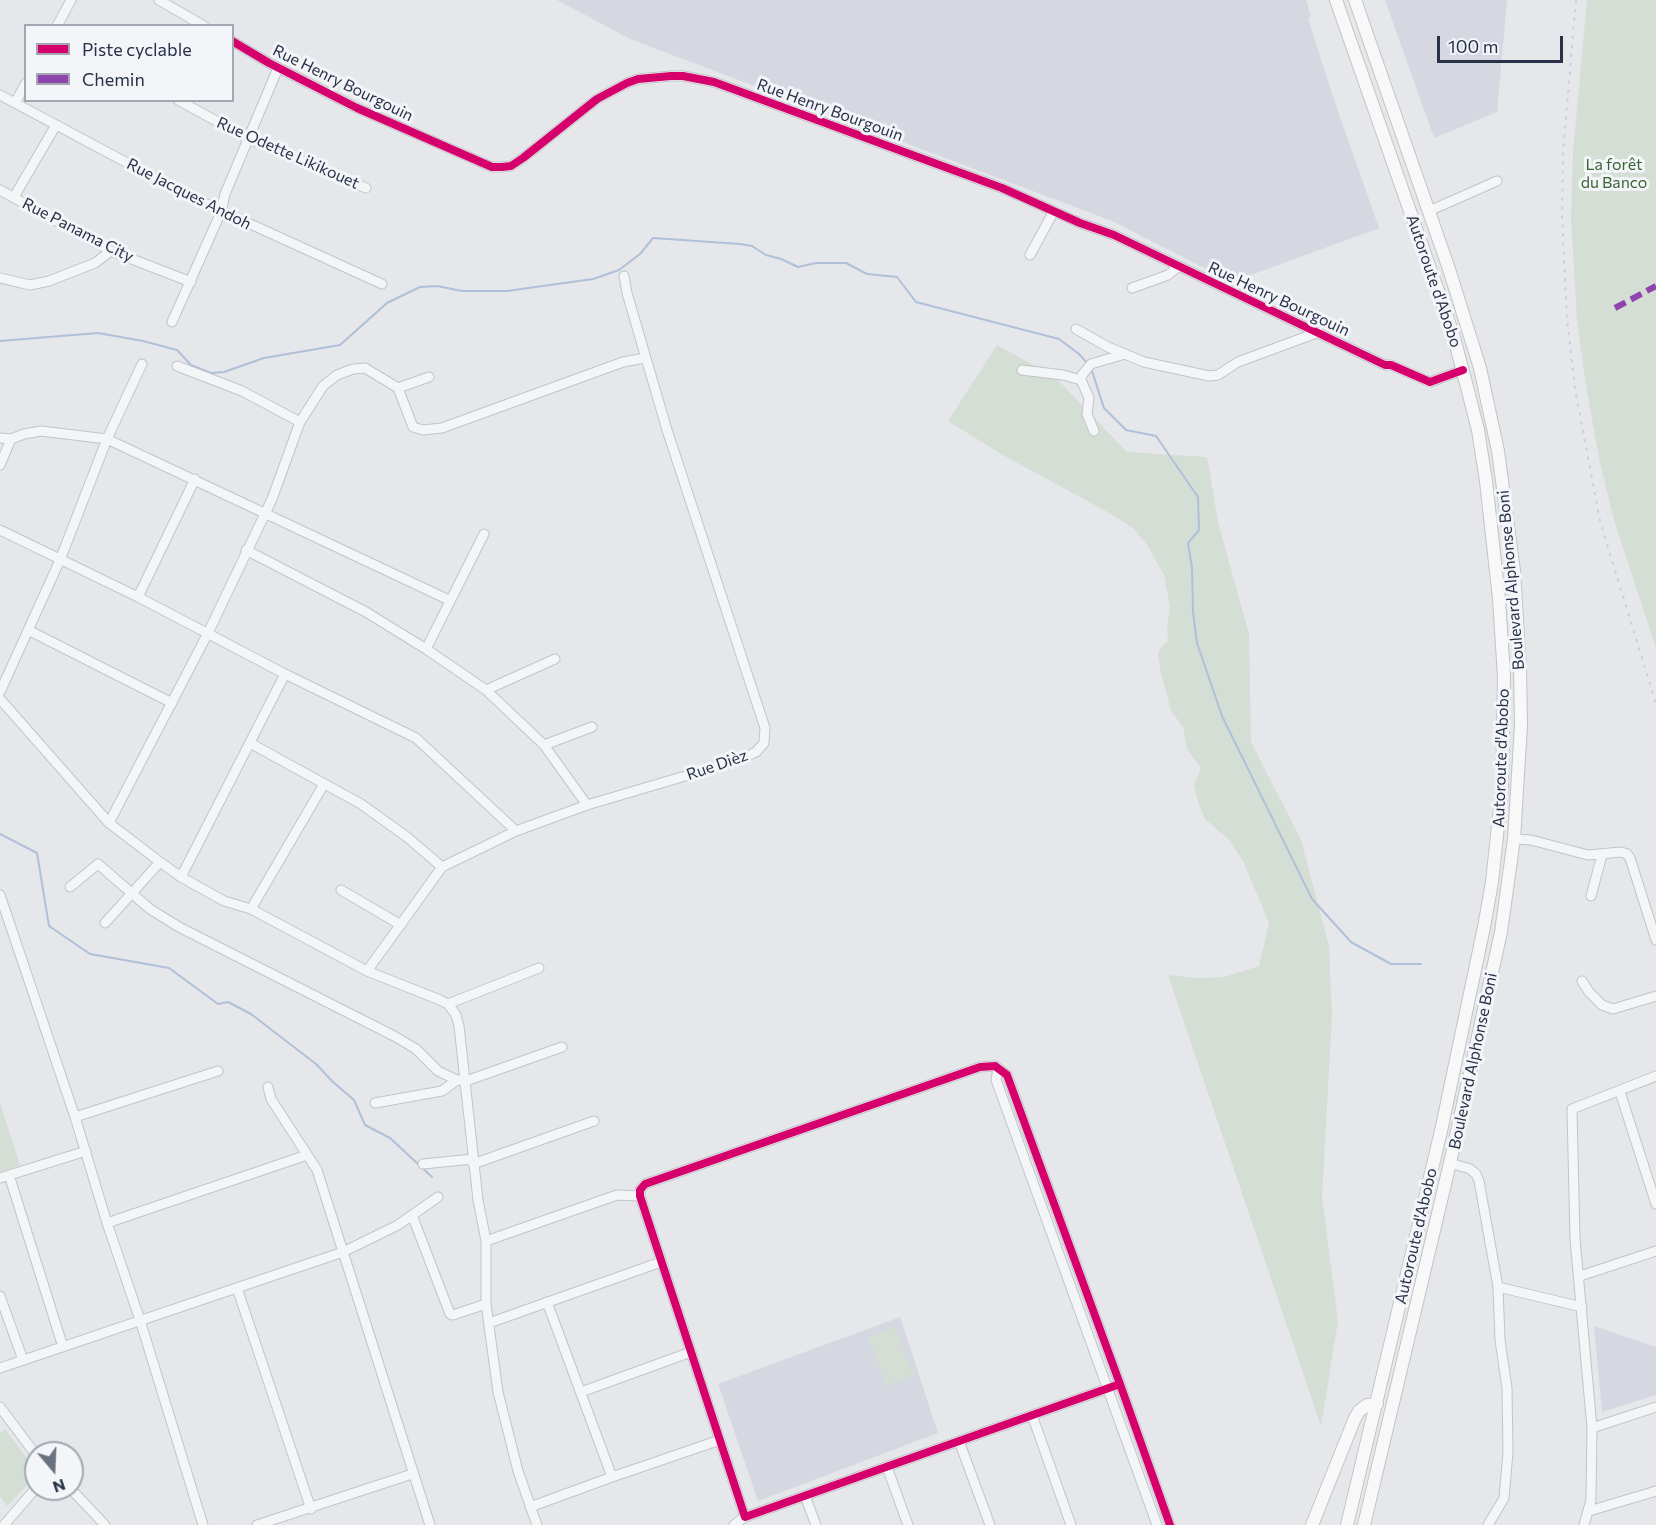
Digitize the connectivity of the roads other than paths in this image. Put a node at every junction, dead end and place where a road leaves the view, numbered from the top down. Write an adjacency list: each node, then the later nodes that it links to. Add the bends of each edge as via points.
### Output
1 (70, 0): 5 (street)
2 (159, 0): 6 (street)
3 (1336, 0): 38 (main road, Autoroute d'Abobo)
4 (1355, 0): 20 (main road, Boulevard Alphonse Boni)
5 (58, 24)
6 (201, 24)
7 (234, 42): 8 (street, Rue Henry Bourgouin)
8 (278, 68): 14 (street); 19 (street, Rue Henry Bourgouin, via 357,108 502,168 523,158 613,89 638,79 683,76 714,82 1002,188)
9 (24, 87): 12 (street)
10 (0, 95): 12 (street, Rue Jacques Andoh)
11 (182, 102): 14 (street, Rue Odette Likikouet)
12 (15, 103): 13 (street, Rue Jacques Andoh)
13 (56, 124): 18 (street); 21 (street, Rue Jacques Andoh)
14 (249, 139): 16 (street, Rue Odette Likikouet); 21 (street)
15 (1497, 181): 20 (street)
16 (366, 188)
17 (0, 190): 18 (street, Rue Panama City)
18 (15, 197): 22 (street, Rue Panama City)
19 (1054, 211): 23 (street); 24 (street, Rue Henry Bourgouin)
20 (1429, 211): 72 (main road, Boulevard Alphonse Boni, via 1480,368 1498,452 1511,544 1521,702)
21 (221, 212): 27 (street); 28 (street, Rue Jacques Andoh)
22 (111, 251): 26 (street, via 49,281 30,285); 27 (street, Rue Panama City)
23 (1030, 255)
24 (1179, 266): 29 (street, via 1168,275); 32 (street, Rue Henry Bourgouin)
25 (624, 276): 34 (street)
26 (0, 278)
27 (191, 282): 30 (street)
28 (382, 284)
29 (1132, 288)
30 (172, 322)
31 (1076, 328): 33 (street)
32 (1319, 332): 33 (street, via 1238,362 1218,375 1170,369); 38 (street, Rue Henry Bourgouin, via 1430,382)
33 (1125, 354): 40 (street, via 1091,364)
34 (645, 358): 41 (street, via 623,362 442,428 413,427); 69 (street, Rue Dièz, via 765,728 764,743 756,752 736,761)
35 (142, 364): 46 (street)
36 (177, 366): 42 (street, via 242,391)
37 (1022, 370): 40 (street)
38 (1463, 370): 132 (main road, Autoroute d'Abobo, via 1481,451 1499,599 1504,719 1498,836 1484,927 1443,1122)
39 (429, 377): 41 (street)
40 (1081, 377): 43 (street, via 1089,398 1086,414)
41 (398, 388): 42 (street, via 364,368 353,369 323,386)
42 (300, 423): 49 (street)
43 (1094, 430)
44 (0, 438): 45 (street)
45 (11, 439): 46 (street, via 41,431); 47 (street)
46 (107, 439): 48 (street); 53 (street)
47 (0, 465)
48 (195, 479): 49 (street); 54 (street)
49 (265, 513): 52 (street); 55 (street)
50 (0, 530): 53 (street)
51 (484, 534): 55 (street)
52 (246, 550): 57 (street); 58 (street, via 366,612)
53 (60, 560): 54 (street); 56 (street)
54 (138, 597): 57 (street)
55 (449, 600): 58 (street)
56 (28, 630): 62 (street); 64 (street)
57 (208, 633): 60 (street); 64 (street)
58 (426, 649): 61 (street)
59 (555, 659): 61 (street)
60 (285, 674): 66 (street); 71 (street, via 416,738)
61 (486, 690): 67 (street)
62 (0, 693)
63 (0, 699): 70 (street)
64 (172, 703): 70 (street)
65 (592, 727): 67 (street)
66 (250, 743): 68 (street); 76 (street)
67 (544, 745): 69 (street)
68 (324, 784): 75 (street, via 407,837); 82 (street)
69 (587, 805): 71 (street, Rue Dièz)
70 (109, 823): 74 (street)
71 (516, 831): 75 (street, Rue Dièz)
72 (1514, 839): 73 (street); 104 (main road, Boulevard Alphonse Boni, via 1501,932)
73 (1602, 855): 81 (street); 85 (street, via 1621,852 1630,858)
74 (160, 862): 76 (street); 79 (street)
75 (442, 867): 84 (street, Rue Dièz)
76 (181, 877): 82 (street, via 224,901)
77 (69, 887): 79 (street, via 98,864)
78 (341, 890): 84 (street)
79 (131, 894): 83 (street); 95 (street, via 179,927 394,1036 416,1049 438,1071)
80 (0, 895): 99 (street)
81 (1591, 896)
82 (250, 909): 87 (street)
83 (105, 923)
84 (401, 925): 87 (street, Rue Dièz)
85 (1656, 940)
86 (539, 968): 90 (street)
87 (367, 971): 90 (street)
88 (1582, 981): 89 (street, via 1602,1005 1613,1009)
89 (1656, 996)
90 (448, 1004): 95 (street, via 459,1026)
91 (562, 1047): 95 (street)
92 (998, 1068): 107 (street, via 980,1067 645,1184); 129 (street, via 1007,1076); 130 (street, via 996,1080)
93 (218, 1071): 99 (street)
94 (1656, 1076): 97 (street)
95 (461, 1081): 98 (street, via 442,1091); 103 (street)
96 (268, 1087): 102 (street, via 271,1099)
97 (1620, 1092): 109 (street); 116 (street, via 1572,1109 1575,1239)
98 (375, 1103)
99 (75, 1117): 101 (street)
100 (594, 1121): 103 (street)
101 (86, 1150): 106 (street); 111 (street)
102 (307, 1155): 111 (street); 114 (street, via 316,1170)
103 (473, 1161): 105 (street); 112 (street)
104 (1450, 1163): 117 (street, via 1470,1169 1479,1181); 166 (main road, Boulevard Alphonse Boni)
105 (423, 1164)
106 (4, 1177): 125 (street)
107 (640, 1196): 112 (street, via 617,1195); 115 (street)
108 (438, 1197): 110 (street)
109 (1656, 1204)
110 (412, 1215): 114 (street); 121 (street, via 450,1314)
111 (107, 1223): 123 (street)
112 (486, 1241): 121 (street)
113 (1656, 1251): 116 (street)
114 (343, 1252): 118 (street); 141 (street)
115 (661, 1262): 120 (street); 126 (street)
116 (1580, 1276): 122 (street)
117 (1498, 1287): 122 (street); 167 (street, via 1508,1452 1504,1498)
118 (237, 1288): 123 (street); 148 (street)
119 (0, 1296): 127 (street)
120 (547, 1302): 124 (street); 131 (street)
121 (486, 1304): 124 (street)
122 (1582, 1307): 136 (street)
123 (140, 1320): 125 (street); 153 (street)
124 (489, 1323): 147 (street, via 505,1425)
125 (63, 1347): 127 (street)
126 (691, 1352): 131 (street); 137 (street)
127 (23, 1360): 128 (street)
128 (0, 1368)
129 (1120, 1384): 130 (street); 163 (street)
130 (1107, 1388): 135 (street); 162 (street)
131 (581, 1392): 142 (street)
132 (1377, 1404): 164 (main road, via 1359,1411 1355,1418); 165 (main road, Autoroute d'Abobo)
133 (0, 1407): 138 (street)
134 (1656, 1407): 136 (street)
135 (1032, 1415): 139 (street); 161 (street)
136 (1592, 1428): 149 (street)
137 (720, 1440): 142 (street); 150 (street)
138 (26, 1441)
139 (959, 1441): 140 (street); 160 (street)
140 (887, 1467): 144 (street); 159 (street)
141 (412, 1474): 148 (street); 155 (street)
142 (612, 1477): 147 (street)
143 (1656, 1491): 149 (street)
144 (806, 1496): 150 (street); 158 (street)
145 (25, 1501): 151 (street)
146 (82, 1501): 152 (street)
147 (530, 1507): 156 (street)
148 (310, 1509): 154 (street)
149 (1589, 1511): 168 (street)
150 (745, 1517): 157 (street)
151 (4, 1525)
152 (105, 1525)
153 (202, 1525)
154 (257, 1525)
155 (430, 1525)
156 (537, 1525)
157 (734, 1525)
158 (816, 1525)
159 (908, 1525)
160 (990, 1525)
161 (1071, 1525)
162 (1157, 1525)
163 (1170, 1525)
164 (1312, 1525)
165 (1347, 1525)
166 (1364, 1525)
167 (1488, 1525)
168 (1584, 1525)

